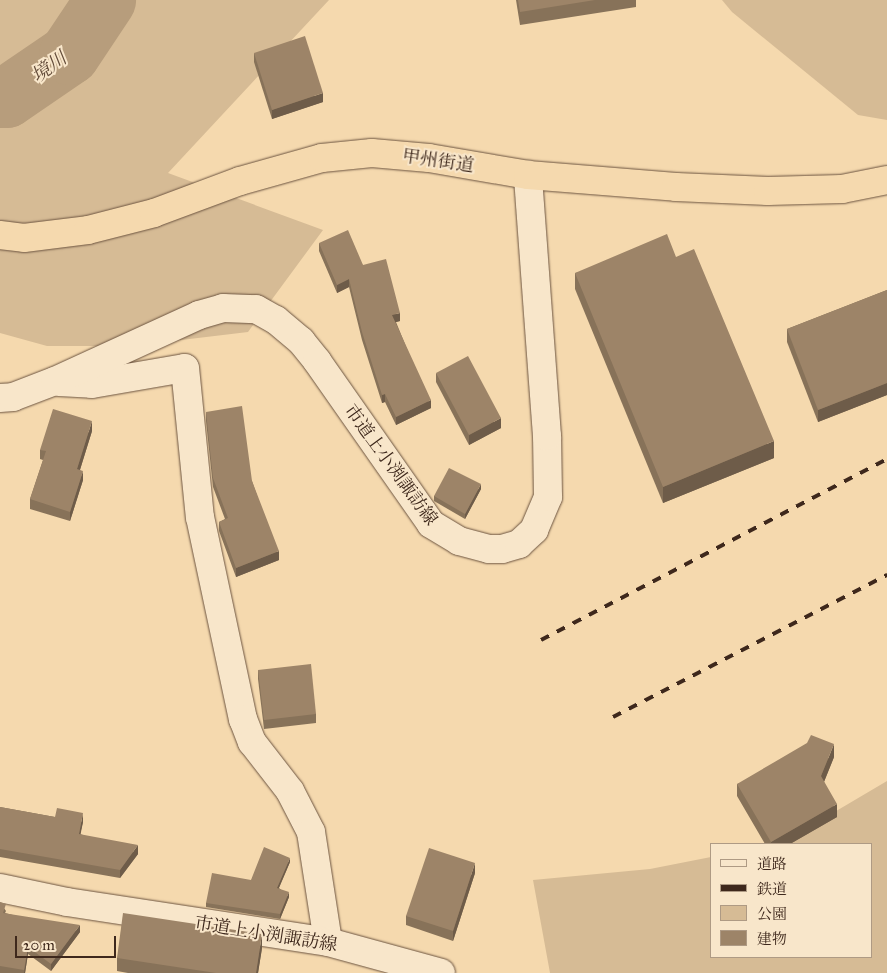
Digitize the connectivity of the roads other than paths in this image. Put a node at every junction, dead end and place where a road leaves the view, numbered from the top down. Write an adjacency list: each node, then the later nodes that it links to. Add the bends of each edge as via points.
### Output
1 (528, 175): 2 (highway, 甲州街道, via 768,191 842,188); 3 (highway, 甲州街道, via 429,158 372,153 322,158 240,181 154,213 88,230 24,238); 4 (street, 市道上小渕諏訪線, via 547,436 548,497 534,530 519,544 502,549 459,542 431,524 317,362 276,320 256,309 223,308 199,315)
2 (887, 180)
3 (0, 235)
4 (55, 381): 5 (street, 市道上小渕諏訪線, via 14,397); 7 (street, via 92,384 185,368 200,517 243,719 252,742 290,791 311,832)
5 (0, 398)
6 (0, 888): 7 (street, 市道上小渕諏訪線, via 76,904)
7 (328, 942): 8 (street, 市道上小渕諏訪線)
8 (441, 973)

